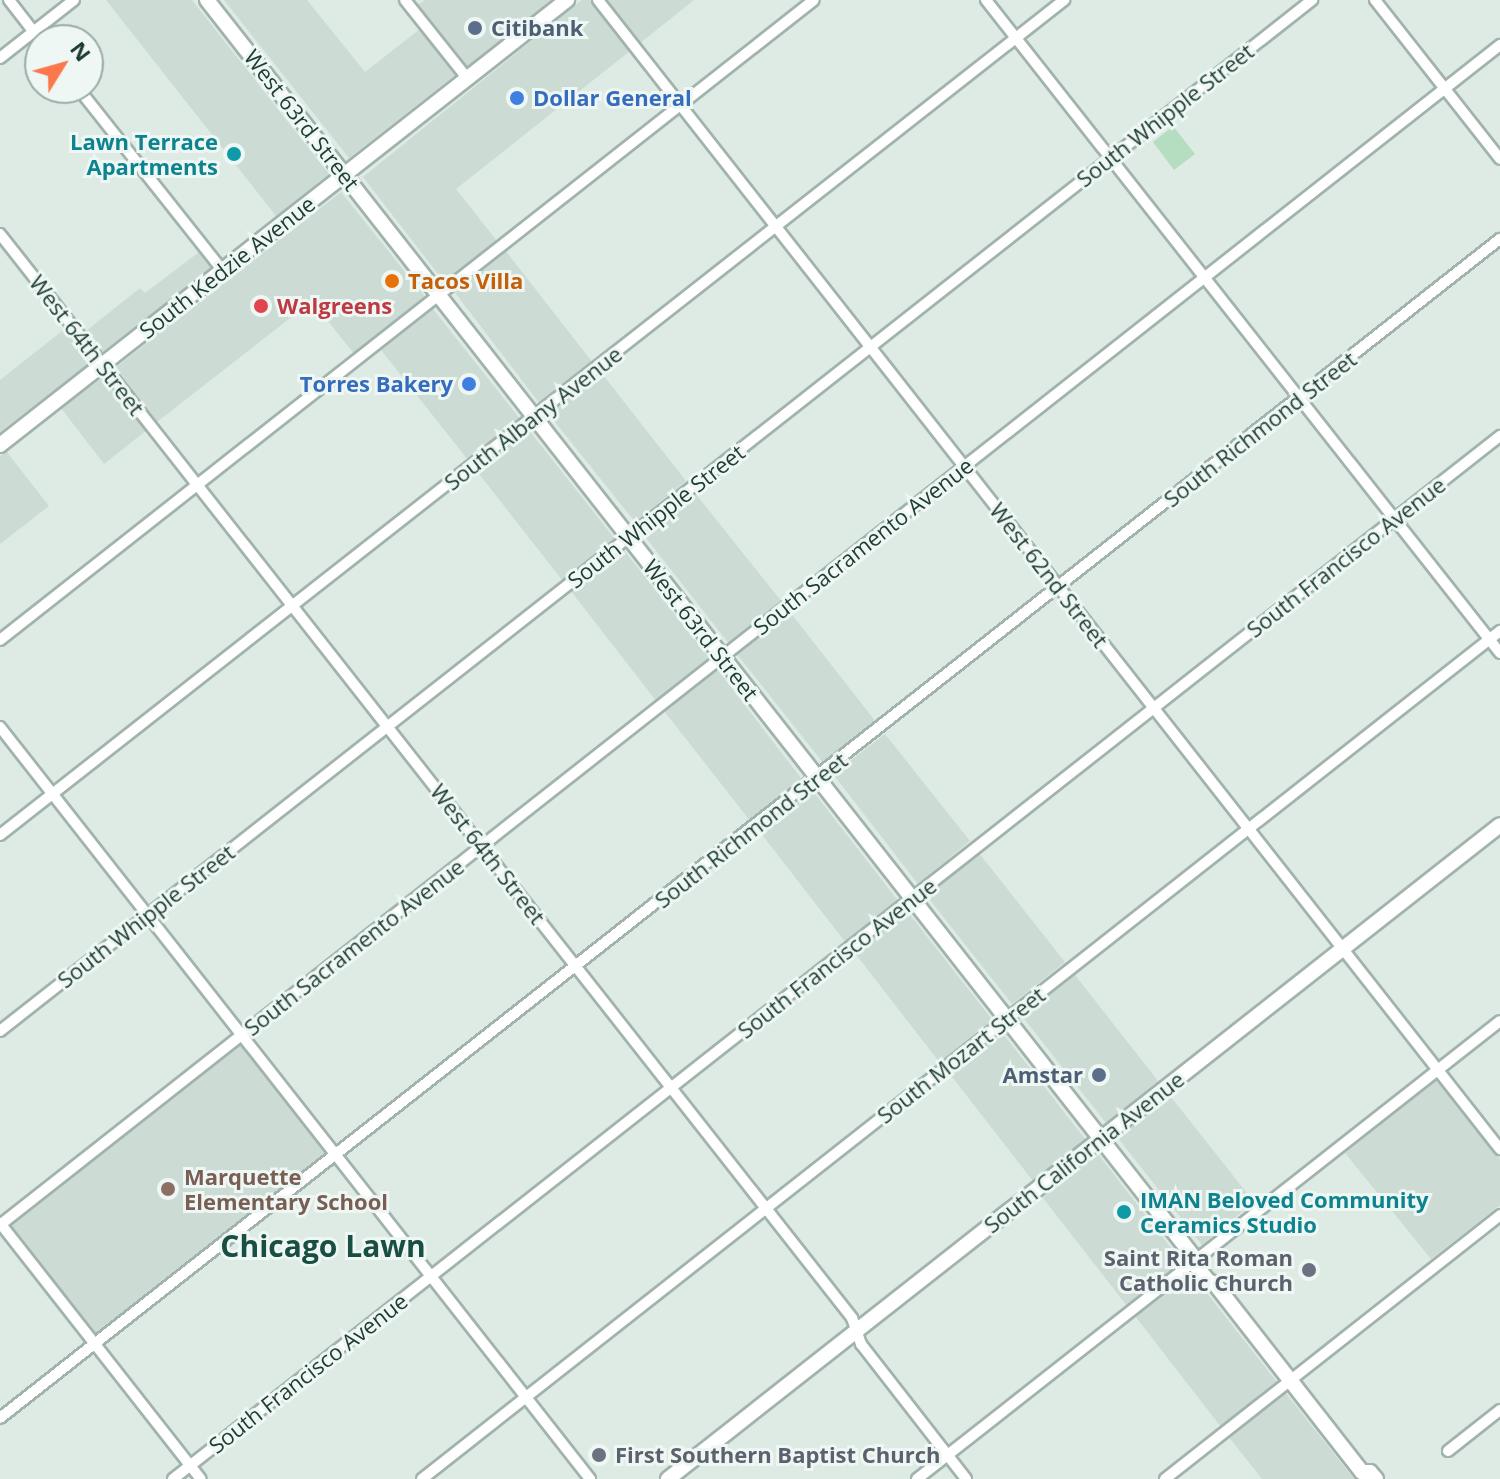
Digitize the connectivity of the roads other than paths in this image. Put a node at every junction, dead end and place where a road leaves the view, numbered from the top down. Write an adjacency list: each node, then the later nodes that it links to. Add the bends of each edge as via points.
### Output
1 (9, 0): 12 (street)
2 (74, 0): 13 (street)
3 (207, 0): 24 (main road, West 63rd Street)
4 (405, 0): 18 (street)
5 (567, 0): 18 (main road, South Kedzie Avenue)
6 (598, 0): 21 (street, West 62nd Street)
7 (814, 0): 21 (street)
8 (986, 0): 14 (street)
9 (1064, 0): 14 (street, South Albany Avenue)
10 (1312, 0): 22 (street, South Whipple Street)
11 (1375, 0): 19 (street)
12 (28, 24)
13 (49, 24)
14 (1016, 38): 22 (street); 25 (street, South Albany Avenue)
15 (24, 44): 17 (street)
16 (1500, 45): 19 (street, South Sacramento Avenue)
17 (0, 58)
18 (467, 78): 24 (main road, South Kedzie Avenue)
19 (1445, 89): 23 (street); 29 (street, South Sacramento Avenue)
20 (91, 104): 28 (street)
21 (681, 105): 25 (street, West 62nd Street); 30 (street)
22 (1111, 158): 29 (street); 31 (street, South Whipple Street)
23 (1500, 159)
24 (345, 175): 28 (main road, South Kedzie Avenue); 30 (main road, West 63rd Street)
25 (776, 227): 31 (street, West 62nd Street); 34 (street, South Albany Avenue)
26 (0, 234): 32 (street, West 64th Street)
27 (1500, 239): 33 (street, South Richmond Street)
28 (223, 271): 32 (main road, South Kedzie Avenue)
29 (1205, 277): 33 (street); 37 (street, South Sacramento Avenue)
30 (439, 295): 34 (main road, West 63rd Street); 38 (street)
31 (870, 347): 37 (street, West 62nd Street); 40 (street, South Whipple Street)
32 (103, 365): 36 (main road, South Kedzie Avenue); 38 (street, West 64th Street)
33 (1299, 398): 39 (street); 41 (street, South Richmond Street)
34 (534, 417): 40 (main road, West 63rd Street); 42 (street, South Albany Avenue)
35 (1500, 436): 39 (street, South Francisco Avenue)
36 (0, 445)
37 (964, 467): 41 (street, West 62nd Street); 47 (street, South Sacramento Avenue)
38 (198, 485): 42 (street, West 64th Street); 45 (street)
39 (1395, 519): 44 (street); 48 (street, South Francisco Avenue)
40 (629, 537): 47 (main road, West 63rd Street); 50 (street, South Whipple Street)
41 (1059, 587): 48 (street, West 62nd Street); 51 (street, South Richmond Street)
42 (293, 606): 50 (street, West 64th Street); 52 (street, South Albany Avenue)
43 (1500, 631): 44 (street, South Mozart Street)
44 (1489, 639): 46 (street); 54 (street, South Mozart Street)
45 (0, 640)
46 (1500, 653)
47 (722, 657): 51 (main road, West 63rd Street); 56 (street, South Sacramento Avenue)
48 (1154, 709): 54 (street, West 62nd Street); 57 (street, South Francisco Avenue)
49 (0, 727): 52 (street)
50 (388, 727): 56 (street, West 64th Street); 58 (street, South Whipple Street)
51 (817, 778): 57 (main road, West 63rd Street); 60 (street, South Richmond Street)
52 (53, 794): 55 (street, South Albany Avenue); 58 (street)
53 (1500, 825): 59 (main road, South California Avenue)
54 (1249, 829): 59 (street, West 62nd Street); 61 (street, South Mozart Street)
55 (0, 835)
56 (481, 846): 60 (street, West 64th Street); 64 (street, South Sacramento Avenue)
57 (913, 898): 61 (main road, West 63rd Street); 66 (street, South Francisco Avenue)
58 (148, 915): 63 (street, South Whipple Street); 64 (street)
59 (1343, 949): 65 (street, West 62nd Street); 67 (main road, South California Avenue)
60 (575, 966): 66 (street, West 64th Street); 69 (street, South Richmond Street)
61 (1007, 1019): 67 (main road, West 63rd Street); 70 (street, South Mozart Street)
62 (1500, 1021): 65 (street)
63 (0, 1031)
64 (242, 1035): 69 (street); 72 (street, South Sacramento Avenue)
65 (1437, 1070): 68 (street, West 62nd Street); 73 (street)
66 (671, 1088): 70 (street, West 64th Street); 74 (street, South Francisco Avenue)
67 (1101, 1139): 73 (main road, West 63rd Street); 75 (main road, South California Avenue)
68 (1500, 1149)
69 (335, 1154): 74 (street); 76 (street, South Richmond Street)
70 (766, 1208): 75 (street, West 64th Street, via 852,1318); 78 (street, South Mozart Street)
71 (1500, 1215): 77 (street)
72 (0, 1224): 76 (street)
73 (1196, 1260): 77 (main road, West 63rd Street, via 1203,1260 1215,1275 1215,1284); 82 (street)
74 (431, 1276): 78 (street); 83 (street, South Francisco Avenue)
75 (856, 1331): 82 (street, West 64th Street); 89 (main road, South California Avenue)
76 (95, 1344): 80 (street, South Richmond Street); 83 (street)
77 (1290, 1380): 84 (main road, West 63rd Street); 92 (street)
78 (526, 1397): 87 (street, South Mozart Street); 88 (street)
79 (1500, 1410): 81 (street)
80 (0, 1418)
81 (1448, 1451)
82 (947, 1455): 90 (street); 91 (street, West 64th Street)
83 (191, 1465): 85 (street, South Francisco Avenue); 86 (street)
84 (1366, 1477)
85 (173, 1479)
86 (201, 1479)
87 (422, 1479)
88 (590, 1479)
89 (668, 1479)
90 (917, 1479)
91 (966, 1479)
92 (1165, 1479)

